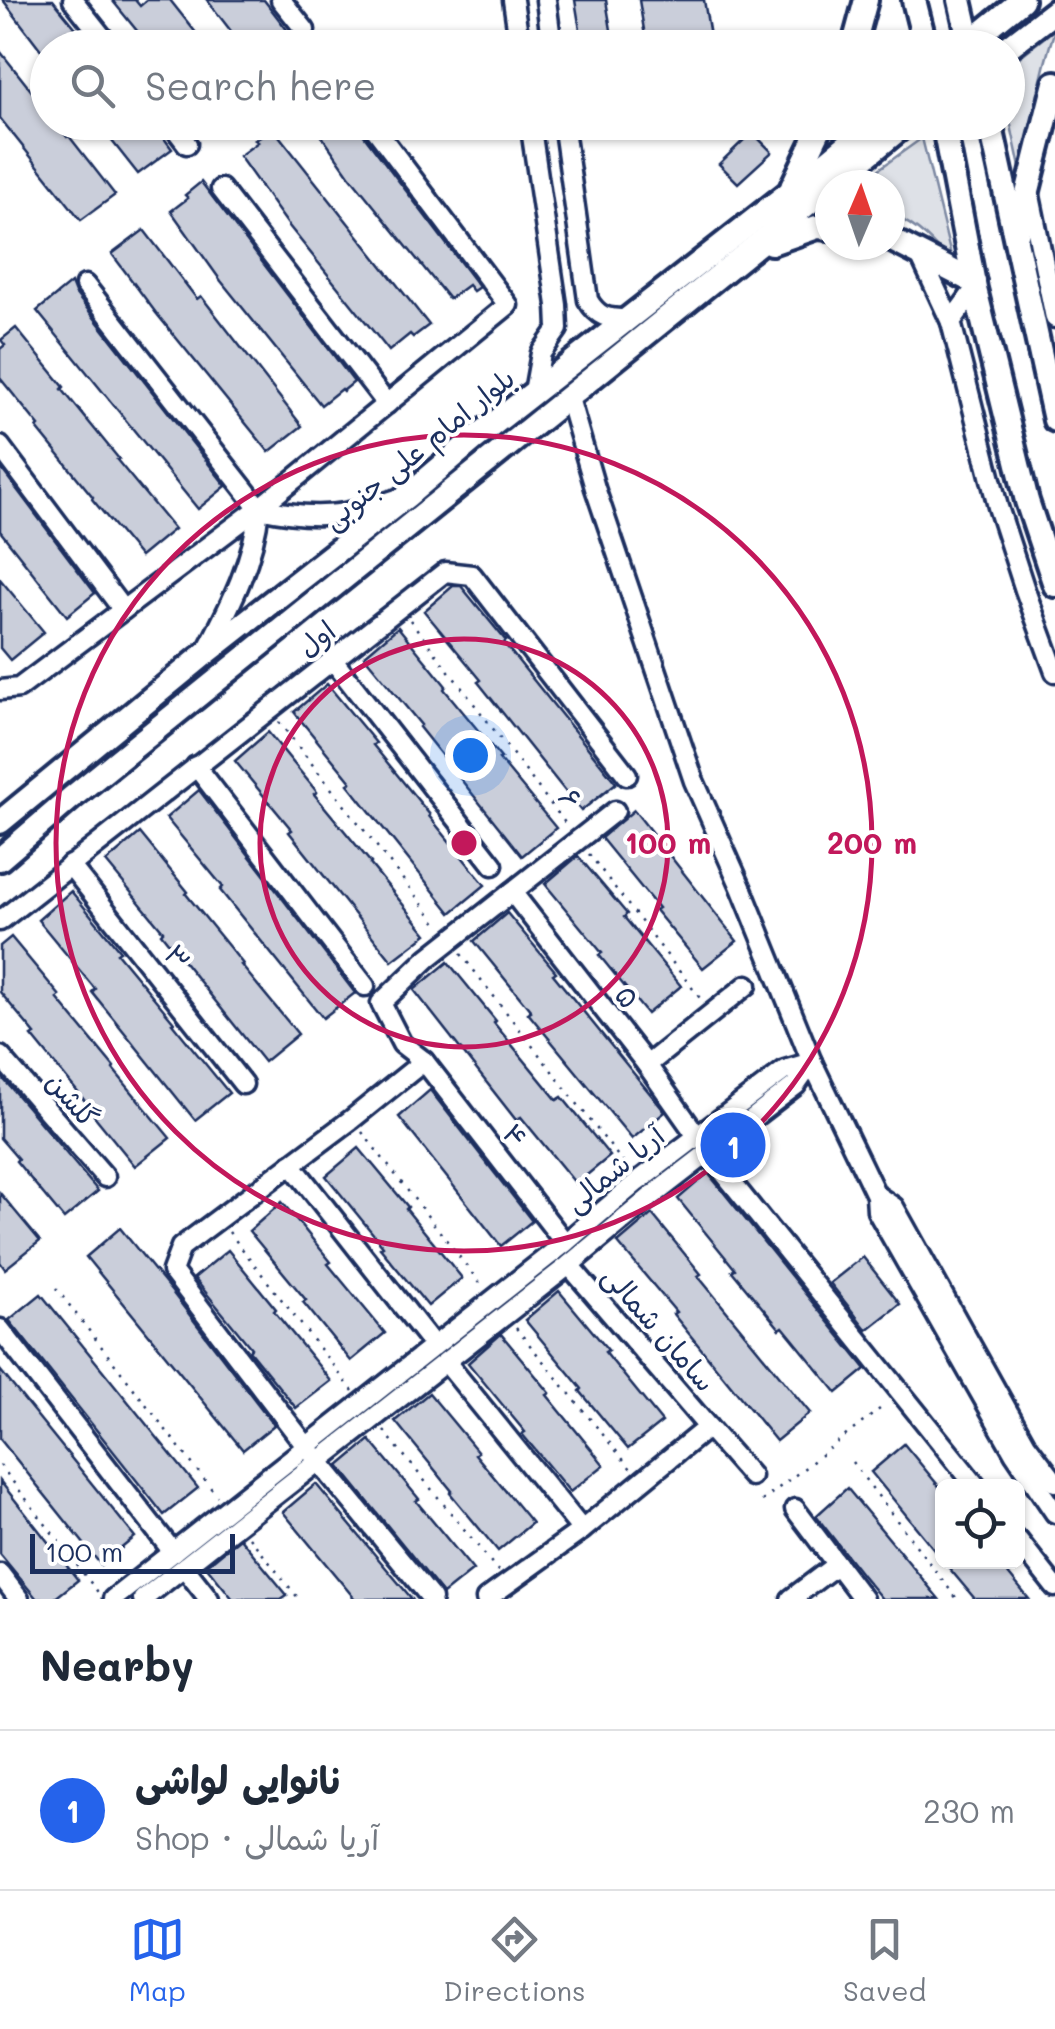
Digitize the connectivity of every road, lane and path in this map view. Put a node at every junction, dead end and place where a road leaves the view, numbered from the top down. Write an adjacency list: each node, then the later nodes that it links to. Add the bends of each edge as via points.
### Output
1 (73, 0): 10 (street)
2 (281, 0): 11 (street)
3 (513, 0): 12 (street)
4 (546, 0): 13 (street)
5 (866, 0): 14 (main road)
6 (914, 0): 15 (main road)
7 (960, 0): 16 (main road)
8 (1022, 0): 17 (main road)
9 (1055, 10): 18 (main road)
10 (97, 30)
11 (305, 30)
12 (517, 30)
13 (550, 30)
14 (858, 30)
15 (922, 30)
16 (965, 30)
17 (987, 30)
18 (1025, 34)
19 (1055, 83): 31 (main road)
20 (184, 140): 29 (street)
21 (384, 140): 48 (street, via 508,305)
22 (533, 140): 46 (street, via 558,329 540,353)
23 (565, 140): 44 (street, via 588,300 596,314)
24 (815, 140): 33 (main road)
25 (853, 140): 33 (main road, بلوار امام علی جنوبی)
26 (886, 140): 30 (main road, بلوار امام علی جنوبی)
27 (947, 140): 41 (main road)
28 (994, 140): 36 (main road)
29 (187, 144)
30 (850, 170)
31 (1028, 185): 36 (main road); 42 (street)
32 (222, 190): 48 (street)
33 (790, 192): 44 (main road, بلوار امام علی جنوبی)
34 (815, 199): 38 (main road, بلوار امام علی جنوبی)
35 (815, 227): 38 (main road)
36 (1016, 246): 42 (street); 49 (main road)
37 (905, 247): 39 (main road)
38 (753, 249): 47 (main road, بلوار امام علی جنوبی)
39 (920, 255): 41 (main road); 45 (street)
40 (86, 285): 54 (street)
41 (975, 285): 45 (street); 52 (main road)
42 (1048, 288): 43 (street)
43 (1055, 318)
44 (627, 319): 46 (main road, بلوار امام علی جنوبی)
45 (951, 322): 53 (street)
46 (534, 392): 51 (main road, بلوار امام علی جنوبی)
47 (570, 398): 55 (main road, بلوار امام علی جنوبی); 78 (street, via 694,781)
48 (387, 404): 54 (street)
49 (1055, 420)
50 (0, 446): 58 (street)
51 (412, 492): 54 (street, via 332,516); 55 (main road); 59 (main road, بلوار امام علی جنوبی)
52 (1026, 501): 53 (street); 56 (main road)
53 (998, 507): 61 (street)
54 (259, 508): 58 (street); 59 (street, via 238,590)
55 (432, 508): 68 (main road, بلوار امام علی جنوبی)
56 (1055, 585)
57 (400, 606): 60 (street, اول); 64 (street, اول, via 445,572 472,575); 67 (path, ۶)
58 (123, 610): 62 (street, via 19,688)
59 (204, 654): 66 (main road, بلوار امام علی جنوبی)
60 (332, 660): 63 (street, اول); 70 (street)
61 (1055, 672)
62 (0, 690)
63 (196, 766): 69 (street, اول); 74 (street)
64 (627, 775)
65 (615, 811): 67 (street)
66 (0, 822)
67 (578, 840): 71 (street); 75 (path, ۶)
68 (0, 859)
69 (70, 865): 72 (street, اول); 80 (street, ۳)
70 (494, 865)
71 (512, 892): 77 (street, ۴, via 381,1003 402,1044); 79 (street, ۵)
72 (0, 920)
73 (747, 985): 75 (street)
74 (366, 986)
75 (711, 1013): 79 (street)
76 (0, 1056): 85 (street, گلشن)
77 (424, 1060): 81 (street); 88 (street, ۴)
78 (812, 1062): 82 (street, آریا شمالی, via 785,1070); 83 (street, آریا شمالی, via 796,1085); 86 (street)
79 (646, 1064): 82 (street, ۵)
80 (243, 1084)
81 (352, 1118): 84 (street); 91 (path)
82 (698, 1136): 88 (street, آریا شمالی)
83 (708, 1153): 89 (street, آریا شمالی); 105 (street)
84 (291, 1164): 87 (street); 94 (street)
85 (105, 1177)
86 (876, 1195): 107 (street, via 894,1207 1026,1444); 110 (street, via 877,1211)
87 (219, 1219): 96 (path); 100 (street, via 181,1247 172,1271)
88 (565, 1243): 91 (street, آریا شمالی)
89 (570, 1265): 92 (street, آریا شمالی); 99 (street, سامان شمالی)
90 (56, 1288): 111 (path)
91 (492, 1299): 94 (street, آریا شمالی)
92 (506, 1315): 95 (street, آریا شمالی); 106 (path)
93 (0, 1329): 114 (street)
94 (434, 1346): 96 (street, آریا شمالی)
95 (446, 1362): 98 (street, آریا شمالی); 112 (street)
96 (362, 1402): 100 (street, آریا شمالی)
97 (884, 1405): 108 (path)
98 (374, 1418): 101 (street, آریا شمالی); 117 (path)
99 (708, 1427): 104 (street, سامان شمالی); 106 (street)
100 (306, 1446): 101 (street); 111 (street, آریا شمالی)
101 (319, 1461): 111 (street, آریا شمالی); 125 (street)
102 (852, 1462): 129 (path)
103 (0, 1465): 120 (path)
104 (751, 1476)
105 (970, 1479)
106 (640, 1482): 112 (street)
107 (1055, 1482)
108 (762, 1501)
109 (795, 1509): 115 (street)
110 (1055, 1513)
111 (233, 1516): 114 (street, آریا شمالی); 124 (path)
112 (582, 1530): 117 (street)
113 (1025, 1549): 118 (street)
114 (178, 1560): 121 (street, آریا شمالی); 122 (street, آریا شمالی); 123 (street)
115 (836, 1565): 127 (street); 128 (street)
116 (0, 1574): 119 (street)
117 (508, 1583): 126 (street)
118 (1055, 1588)
119 (20, 1599)
120 (104, 1599)
121 (113, 1599)
122 (143, 1599)
123 (210, 1599)
124 (299, 1599)
125 (432, 1599)
126 (486, 1599)
127 (791, 1599)
128 (863, 1599)
129 (957, 1599)

